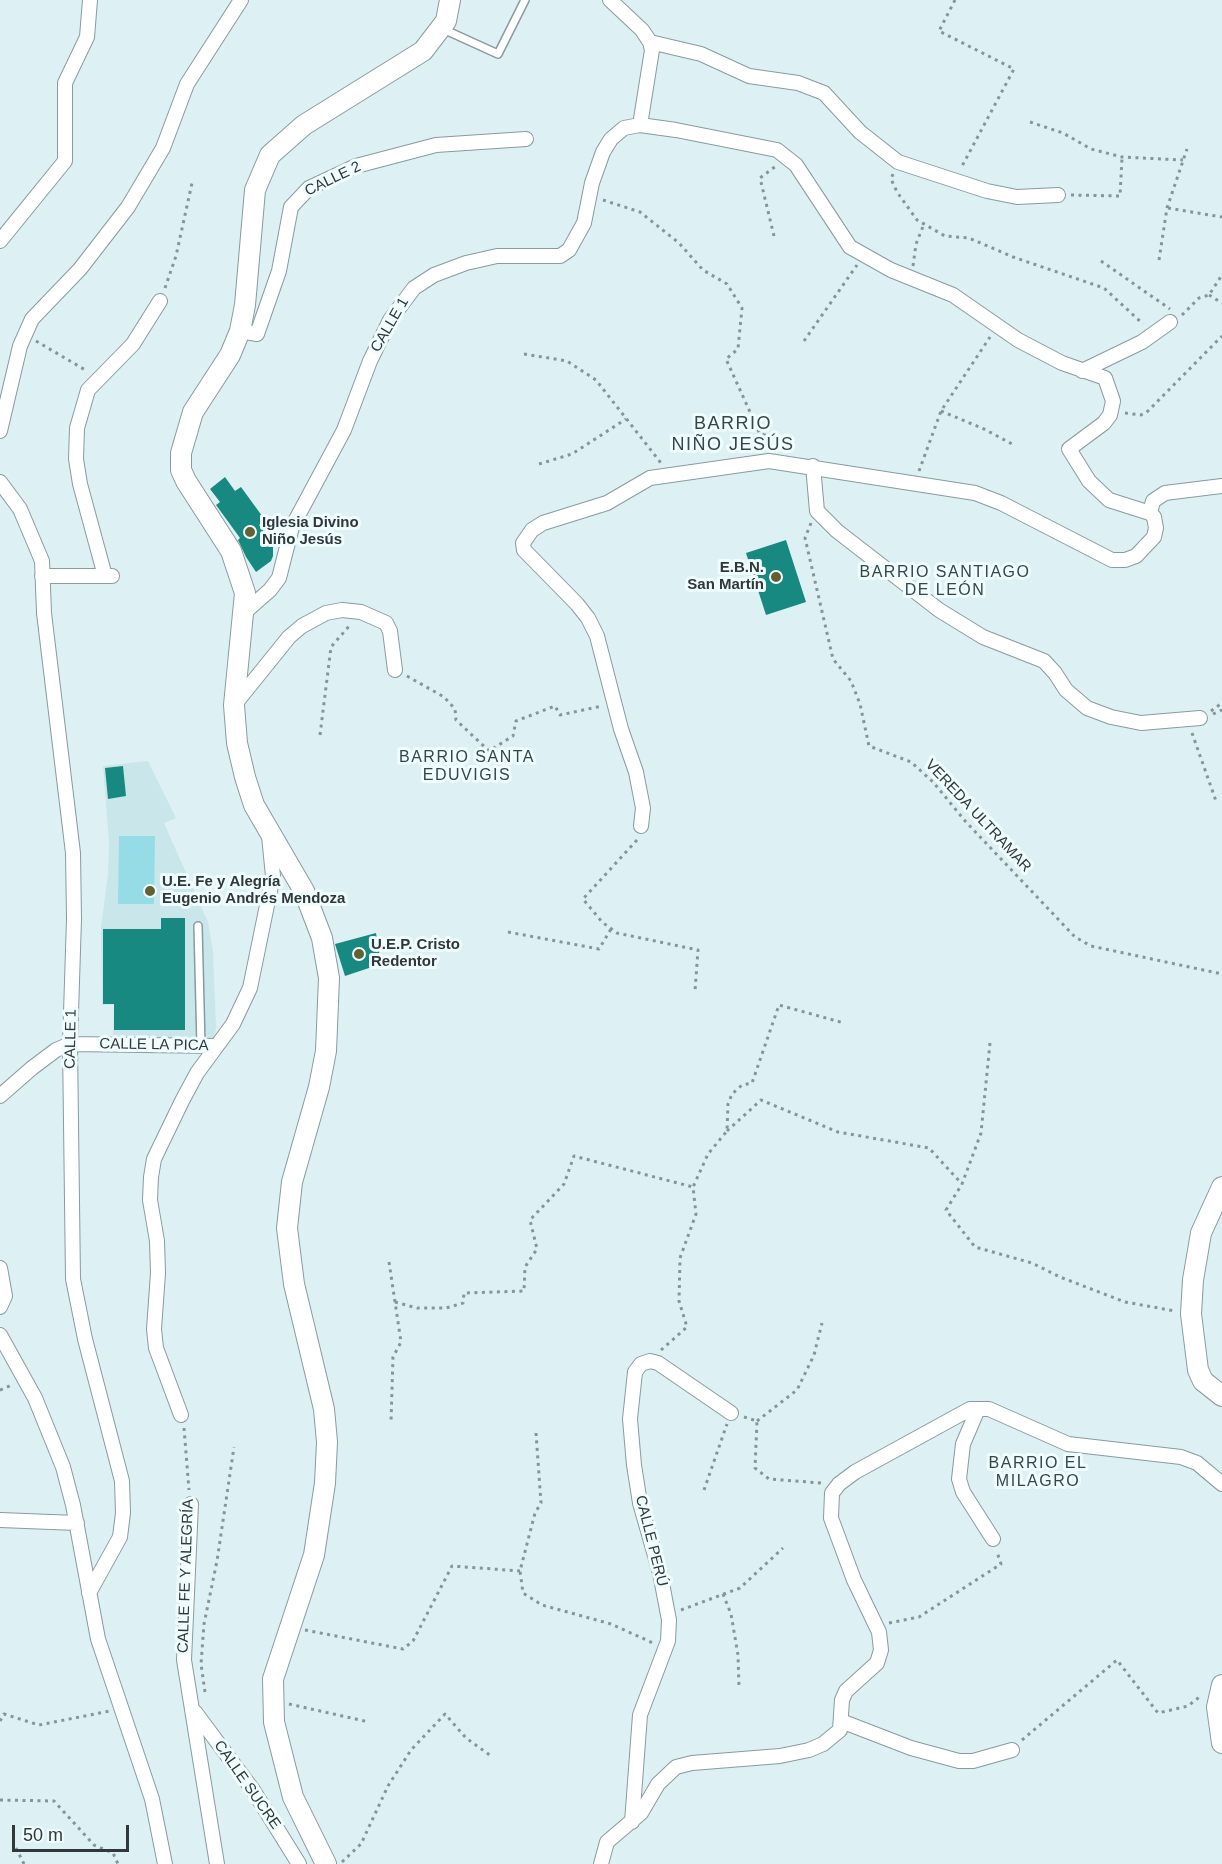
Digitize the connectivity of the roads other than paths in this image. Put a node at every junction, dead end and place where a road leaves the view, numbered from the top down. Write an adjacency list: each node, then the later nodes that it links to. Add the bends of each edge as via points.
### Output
1 (90, 0): 11 (street, via 87,37 65,83 65,161)
2 (241, 0): 16 (street, via 187,84 163,148 128,207 32,320 24,336)
3 (450, 0): 6 (main road)
4 (525, 0): 6 (lane, via 498,54)
5 (610, 0): 7 (street)
6 (441, 28): 14 (main road, via 423,51 304,125 270,155 255,190)
7 (650, 42): 8 (street); 10 (street, via 702,54 749,76 798,83 824,93 860,132 898,162 1017,197)
8 (640, 126): 15 (street, via 777,150 796,165 850,247 953,296 1018,340); 22 (street, CALLE 1, via 624,128 611,139 603,152 577,240 560,256 497,256 466,263 434,275 404,300 370,361 344,430 292,527 279,578)
9 (526, 139): 14 (street, CALLE 2, via 436,145 356,166 309,188 291,207 279,271 261,325 256,334)
10 (1058, 195)
11 (0, 241)
12 (160, 301): 21 (street, via 133,344 88,390 77,428 76,459 110,576)
13 (1170, 322): 15 (street)
14 (240, 331): 22 (main road, via 230,355 194,412 181,453 181,470 231,551 245,593)
15 (1082, 371): 20 (street, via 1105,378 1113,401 1104,423 1069,449 1089,481 1109,500)
16 (0, 430)
17 (813, 466): 20 (street, via 975,494 1001,503 1112,560 1125,560 1147,547 1156,528); 25 (street, via 817,511 939,610 982,637 1044,661 1066,690 1087,708 1141,723); 26 (street, via 776,462 650,478 607,503 554,518 532,530 523,543 530,558 588,618 600,646 641,791)
18 (0, 482): 21 (street, CALLE 1, via 20,509 32,535 42,561)
19 (1222, 486): 20 (street, via 1164,493 1153,501)
20 (1150, 513)
21 (42, 576): 29 (street, CALLE 1, via 73,853)
22 (245, 612): 24 (main road)
23 (395, 670): 24 (street, via 390,631 378,618 342,610 302,626)
24 (234, 705): 27 (main road, via 245,777)
25 (1194, 719)
26 (641, 826)
27 (268, 831): 31 (street, via 273,876 259,952 241,1009); 56 (main road, via 304,891 322,938 329,978 322,1069 287,1205 290,1261 319,1380 327,1442 325,1483 314,1555 273,1679 274,1722 293,1797)
28 (198, 926): 30 (lane)
29 (70, 1044): 30 (street, CALLE LA PICA); 32 (street, via 56,1050); 46 (street, CALLE 1, via 73,1279 123,1481 120,1537)
30 (201, 1046): 31 (street, CALLE LA PICA)
31 (217, 1046): 40 (street, via 177,1111 154,1159 151,1177 158,1274 156,1348)
32 (0, 1096)
33 (1222, 1187): 37 (main road, via 1201,1233 1191,1314 1198,1370 1203,1381)
34 (0, 1268): 35 (street, via 5,1296)
35 (0, 1307)
36 (0, 1335): 44 (street, via 35,1398 63,1467)
37 (1222, 1396)
38 (978, 1409): 41 (street, via 989,1408 1068,1444 1181,1457 1197,1463); 45 (street, via 963,1444 959,1479); 49 (street, via 970,1409 923,1433 839,1484 832,1493 831,1518 876,1626 881,1650 877,1663 846,1690)
39 (731, 1413): 52 (street, CALLE PERÚ, via 658,1363 650,1360 635,1372 631,1431 640,1503 668,1615 668,1641 640,1715)
40 (181, 1415)
41 (1222, 1484)
42 (191, 1504): 48 (street, CALLE FE Y ALEGRÍA, via 184,1660)
43 (0, 1520): 44 (street)
44 (76, 1523): 46 (street)
45 (993, 1539)
46 (89, 1593): 53 (street, via 98,1639 153,1799)
47 (1214, 1689): 50 (main road)
48 (192, 1708): 54 (street, CALLE FE Y ALEGRÍA); 55 (street, CALLE SUCRE, via 253,1790)
49 (841, 1721): 51 (street, via 958,1761); 52 (street, via 834,1736 809,1750 676,1767)
50 (1222, 1743)
51 (1012, 1750)
52 (632, 1822): 57 (street, via 607,1842)
53 (165, 1864)
54 (217, 1864)
55 (299, 1864)
56 (326, 1864)
57 (601, 1864)

